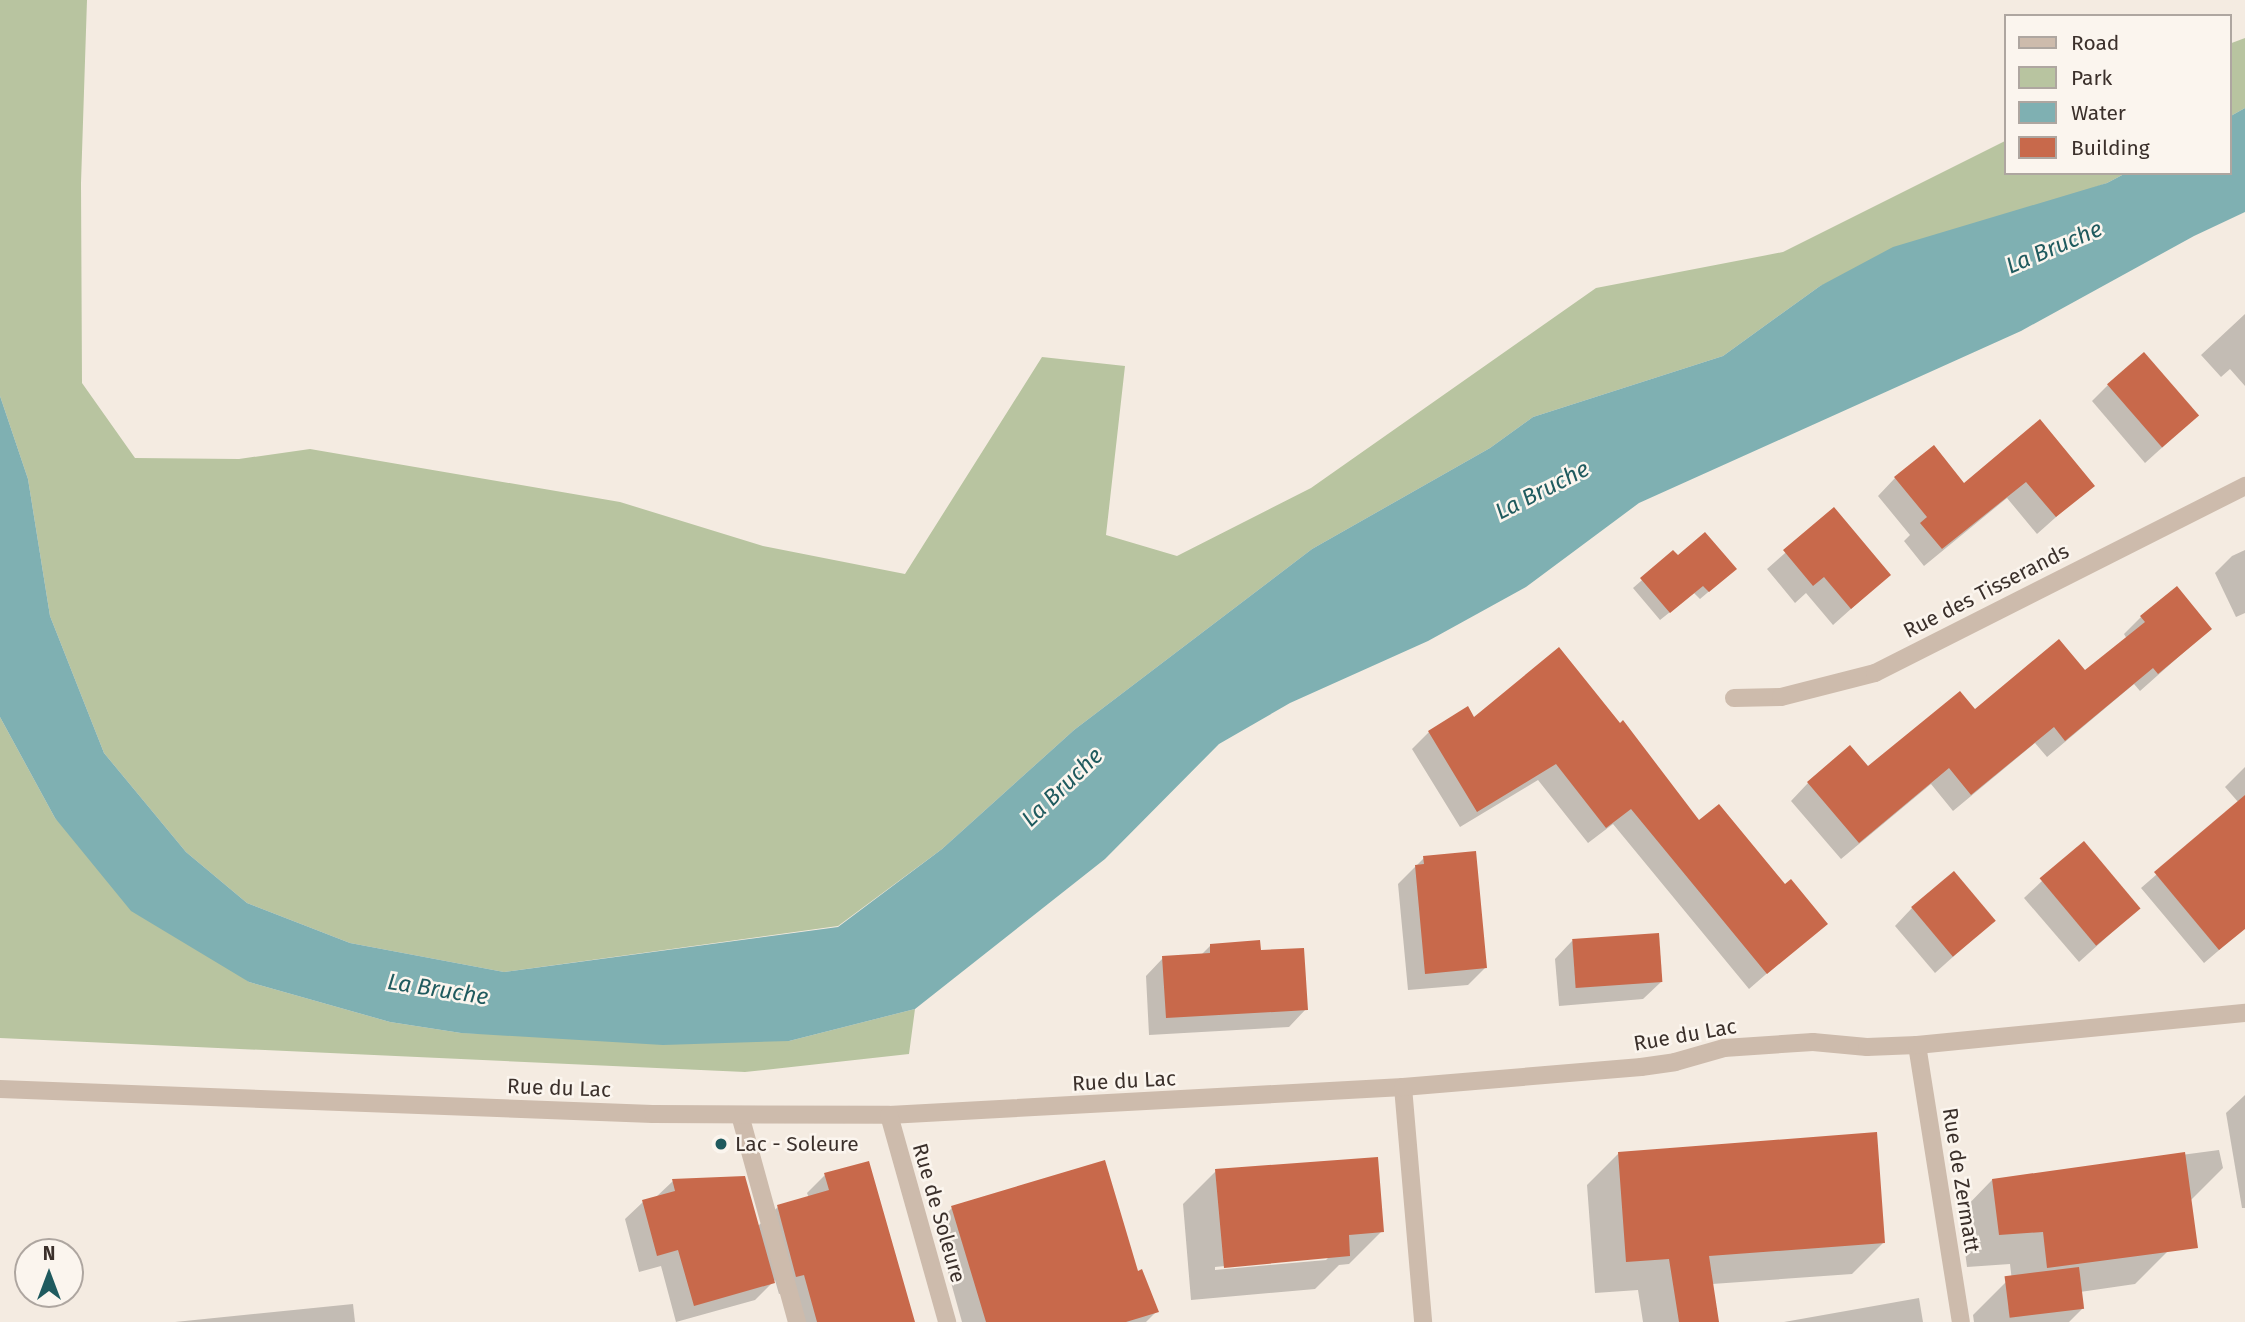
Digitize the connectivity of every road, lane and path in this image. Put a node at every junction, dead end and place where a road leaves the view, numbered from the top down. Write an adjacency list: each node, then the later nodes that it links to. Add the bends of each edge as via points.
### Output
1 (2245, 485): 2 (street, Rue des Tisserands, via 1875,673 1782,697)
2 (1734, 698)
3 (2245, 1013): 4 (street, Rue du Lac)
4 (1917, 1045): 5 (street, Rue du Lac, via 1813,1042 1724,1048 1641,1068); 12 (street, Rue de Zermatt)
5 (1403, 1087): 8 (street, Rue du Lac); 11 (street)
6 (0, 1089): 7 (street, Rue du Lac)
7 (740, 1115): 8 (street, Rue du Lac); 9 (street)
8 (888, 1115): 10 (street, Rue de Soleure)
9 (797, 1322)
10 (947, 1322)
11 (1423, 1322)
12 (1961, 1322)

